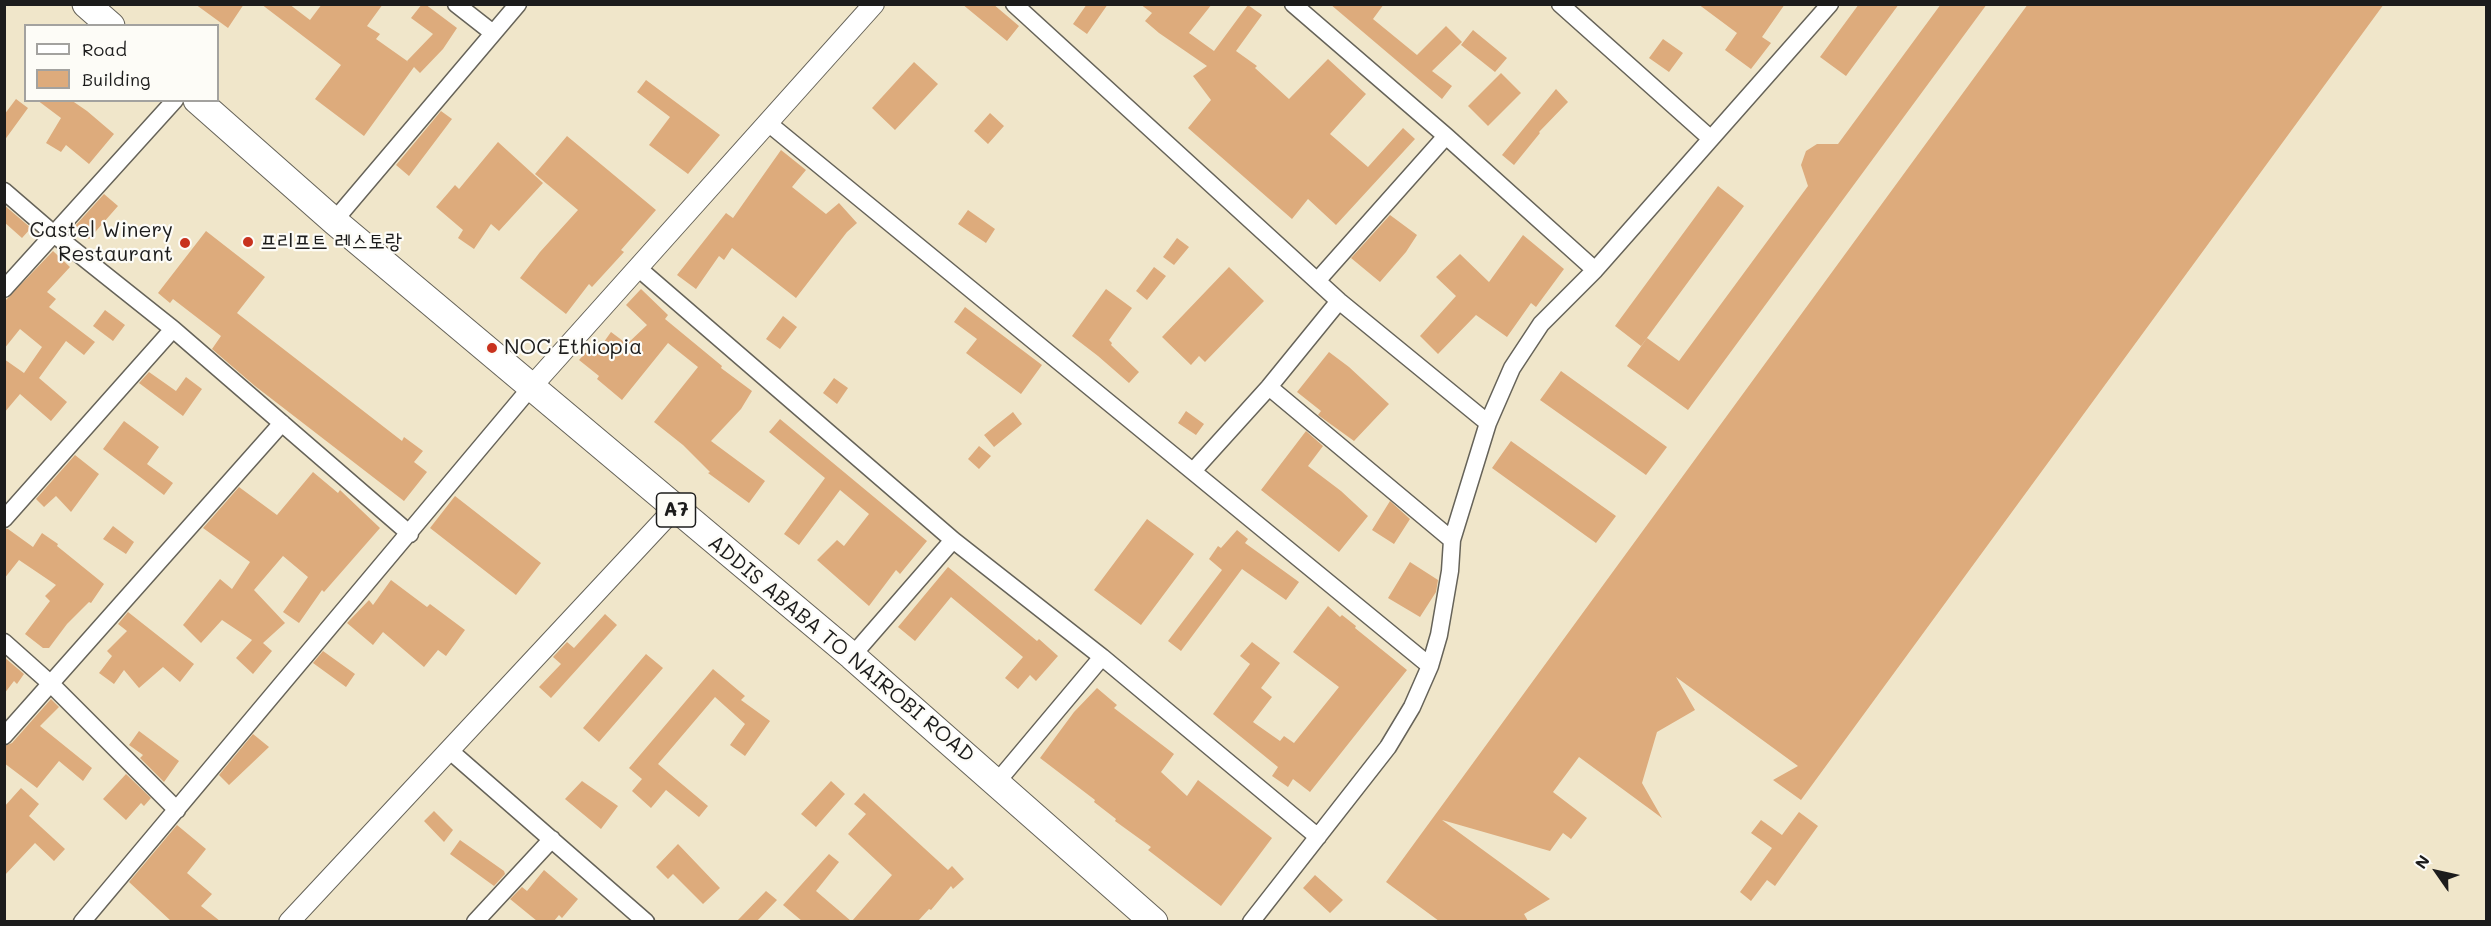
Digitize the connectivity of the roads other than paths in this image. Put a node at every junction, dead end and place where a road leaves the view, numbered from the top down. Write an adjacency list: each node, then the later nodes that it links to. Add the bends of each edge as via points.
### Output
1 (86, 4): 9 (highway)
2 (456, 4): 10 (street)
3 (518, 4): 10 (street)
4 (874, 4): 13 (street)
5 (1014, 4): 21 (street)
6 (1293, 4): 14 (street)
7 (1560, 4): 15 (street)
8 (1827, 5): 15 (street)
9 (109, 24)
10 (493, 33): 17 (street)
11 (173, 102): 18 (street)
12 (199, 102): 17 (highway, ADDIS ABABA TO NAIROBI ROAD / A7)
13 (768, 123): 19 (street); 29 (street)
14 (1446, 136): 20 (street); 21 (street)
15 (1710, 138): 20 (street)
16 (4, 191): 18 (street)
17 (334, 221): 25 (highway, ADDIS ABABA TO NAIROBI ROAD / A7)
18 (55, 235): 22 (street); 24 (street)
19 (638, 268): 25 (street); 33 (street)
20 (1595, 270): 28 (street, via 1541,324 1512,368)
21 (1317, 281): 23 (street)
22 (4, 290)
23 (1339, 301): 26 (street); 28 (street)
24 (173, 329): 27 (street); 31 (street)
25 (532, 386): 30 (highway, ADDIS ABABA TO NAIROBI ROAD / A7); 32 (street)
26 (1269, 387): 29 (street); 34 (street)
27 (282, 423): 32 (street); 39 (street)
28 (1488, 423): 34 (street)
29 (1193, 471): 38 (street)
30 (675, 508): 36 (highway, ADDIS ABABA TO NAIROBI ROAD / A7); 41 (street)
31 (4, 519)
32 (410, 534): 43 (street)
33 (952, 540): 36 (street); 37 (street)
34 (1452, 540): 38 (street, via 1445,607)
35 (4, 642): 39 (street)
36 (852, 656): 42 (highway, ADDIS ABABA TO NAIROBI ROAD / A7)
37 (1102, 657): 42 (street); 44 (street)
38 (1430, 666): 44 (street, via 1388,747)
39 (50, 683): 40 (street); 43 (street)
40 (4, 736)
41 (449, 750): 45 (street); 47 (street)
42 (997, 782): 50 (highway, ADDIS ABABA TO NAIROBI ROAD / A7)
43 (177, 810): 46 (street)
44 (1318, 837): 51 (street)
45 (552, 839): 48 (street); 49 (street)
46 (82, 921)
47 (289, 921)
48 (475, 921)
49 (646, 921)
50 (1154, 921)
51 (1251, 921)

